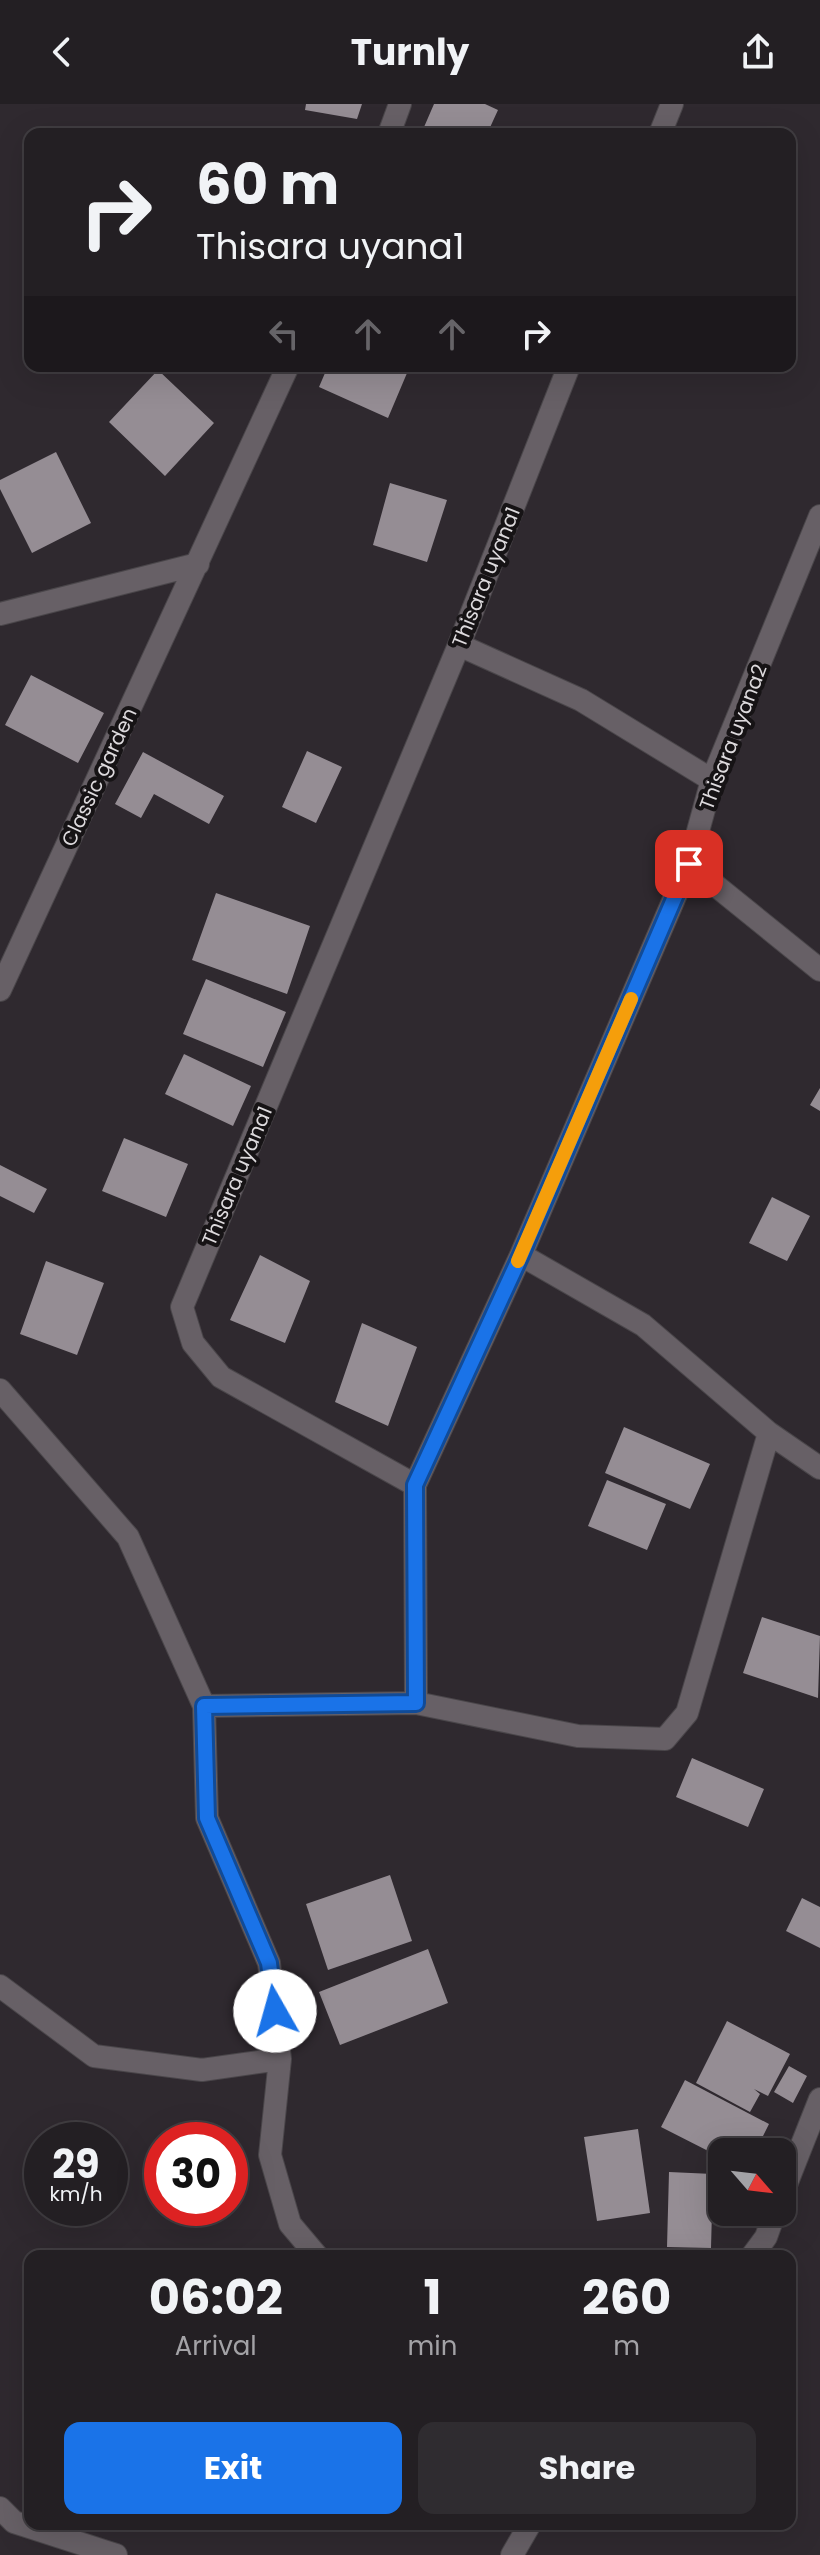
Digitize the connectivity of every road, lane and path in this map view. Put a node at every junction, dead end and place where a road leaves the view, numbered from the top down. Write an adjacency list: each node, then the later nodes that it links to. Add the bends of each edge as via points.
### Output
1 (400, 104): 3 (street)
2 (672, 104): 4 (street)
3 (391, 128)
4 (662, 128)
5 (285, 372): 8 (street, Classic garden)
6 (567, 372): 10 (street, Thisara uyana1)
7 (820, 516): 11 (street, Thisara uyana2)
8 (198, 564): 9 (street); 14 (street, Classic garden)
9 (0, 614)
10 (459, 645): 11 (street, via 581,700); 19 (street, Thisara uyana1, via 182,1307 193,1343 221,1377)
11 (712, 780): 12 (street, Thisara uyana2)
12 (689, 864): 13 (street); 15 (street, Thisara uyana2)
13 (820, 970)
14 (0, 990)
15 (521, 1255): 17 (street, via 643,1325); 19 (street, Thisara uyana2)
16 (0, 1390): 21 (street, via 128,1537)
17 (769, 1433): 18 (street); 20 (street, via 687,1713 665,1739 578,1736)
18 (820, 1468)
19 (415, 1485): 20 (street)
20 (416, 1703): 21 (street)
21 (204, 1706): 23 (street, via 207,1818 269,1963)
22 (0, 1986): 23 (street, via 94,2056 202,2070)
23 (280, 2059): 27 (street, via 270,2155 290,2224)
24 (820, 2099): 25 (street)
25 (796, 2160)
26 (770, 2226): 28 (street)
27 (312, 2250)
28 (756, 2250)
29 (0, 2508): 30 (street)
30 (24, 2525)
31 (39, 2530): 33 (street)
32 (527, 2530): 34 (street)
33 (116, 2555)
34 (512, 2555)

